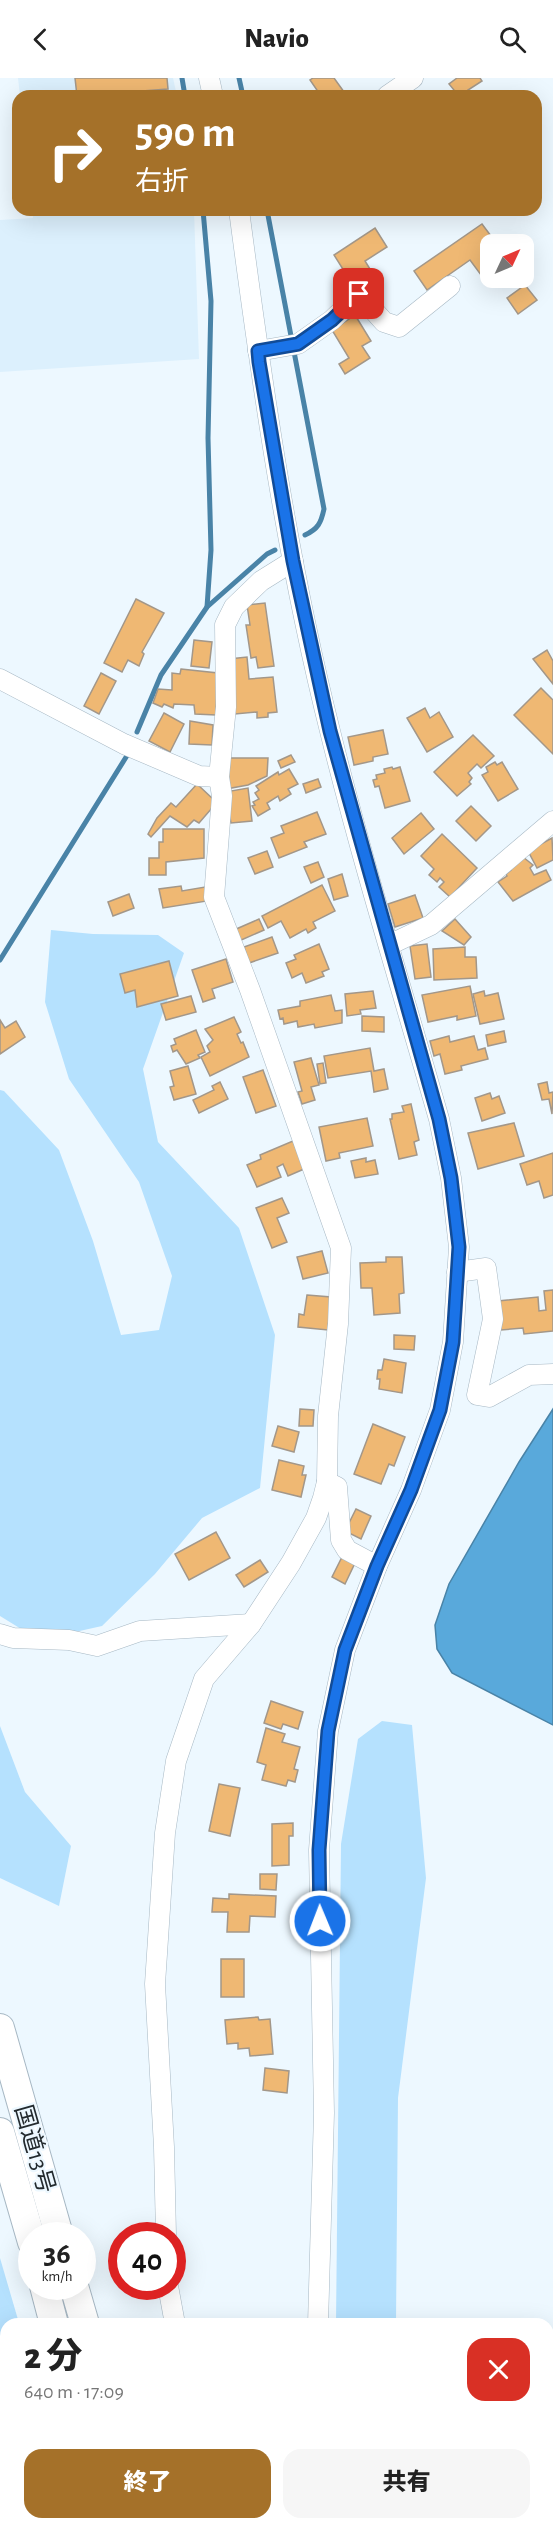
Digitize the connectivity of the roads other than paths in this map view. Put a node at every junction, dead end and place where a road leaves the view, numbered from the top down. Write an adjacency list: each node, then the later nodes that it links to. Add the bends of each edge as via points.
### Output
1 (413, 78): 2 (street)
2 (396, 90)
3 (240, 216): 5 (street)
4 (450, 286): 5 (street, via 399,327 384,322 359,294 298,344)
5 (258, 351): 6 (street)
6 (293, 561): 8 (street, via 261,581 234,607 225,625 226,707); 10 (street, via 330,731)
7 (0, 679): 8 (street, via 124,744 199,776)
8 (219, 777): 13 (street, via 222,796 214,897 341,1248)
9 (553, 821): 10 (street, via 431,925)
10 (389, 945): 11 (street, via 439,1119 451,1178 459,1247)
11 (457, 1272): 12 (street, via 486,1268 491,1289 493,1319 477,1395 489,1397 529,1375); 14 (street, via 453,1342 440,1410 411,1490)
12 (553, 1374)
13 (327, 1482): 14 (street, via 337,1487 341,1540 347,1550); 15 (street, via 316,1518)
14 (377, 1566): 28 (street, via 345,1650 328,1731 319,1850 324,2113)
15 (251, 1624): 16 (street, via 140,1631 97,1646); 21 (street, via 204,1679 176,1761 165,1833 155,1984)
16 (0, 1634)
17 (0, 2028): 20 (highway, 国道13号)
18 (0, 2132): 19 (highway, 国道13号)
19 (26, 2222)
20 (55, 2222)
21 (166, 2222)
22 (48, 2300): 25 (highway)
23 (78, 2300): 26 (highway)
24 (171, 2300): 27 (street)
25 (52, 2318)
26 (83, 2318)
27 (174, 2318)
28 (318, 2318)

